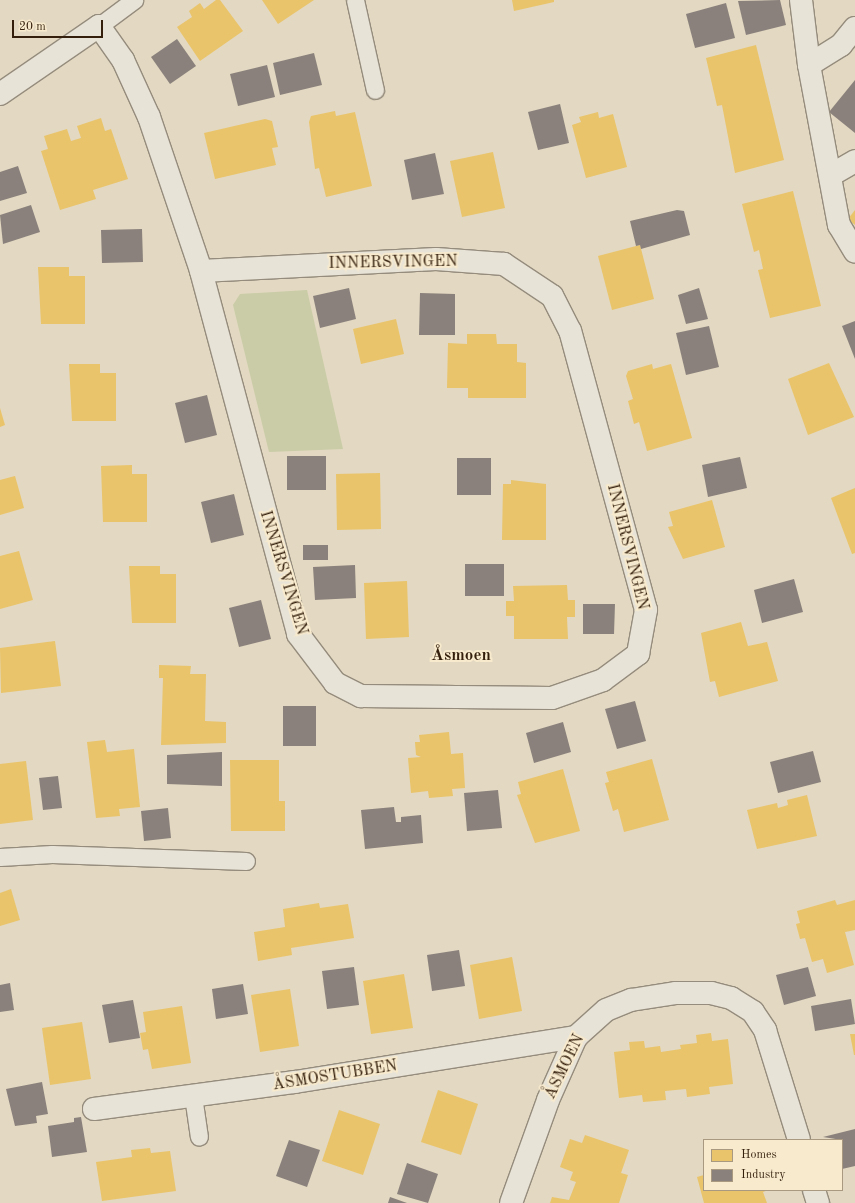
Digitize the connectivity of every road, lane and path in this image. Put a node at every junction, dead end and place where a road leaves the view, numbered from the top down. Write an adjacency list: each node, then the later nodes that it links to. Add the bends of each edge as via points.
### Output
1 (134, 0): 4 (lane)
2 (355, 0): 7 (lane)
3 (801, 0): 6 (street)
4 (99, 26): 8 (street); 12 (street, INNERSVINGEN, via 123,60 149,117)
5 (855, 28): 6 (street, via 841,45)
6 (809, 65): 10 (street)
7 (375, 90)
8 (0, 94)
9 (855, 161): 10 (street)
10 (830, 175): 11 (street, via 839,225)
11 (855, 252)
12 (201, 271): 12 (street, INNERSVINGEN, via 298,634 335,683 361,696 552,698 603,680 638,654 646,610 570,332 552,296 504,264 436,259)
13 (0, 857): 14 (lane, via 52,854)
14 (246, 861)
15 (576, 1038): 16 (street, ÅSMOSTUBBEN); 19 (street, ÅSMOEN, via 606,1010 631,1000 676,993 731,998 753,1012 765,1030); 21 (street, ÅSMOEN, via 548,1100)
16 (193, 1096): 17 (street, ÅSMOSTUBBEN); 18 (lane)
17 (94, 1109)
18 (199, 1137)
19 (799, 1139)
20 (814, 1191): 22 (street)
21 (511, 1203)
22 (818, 1203)

